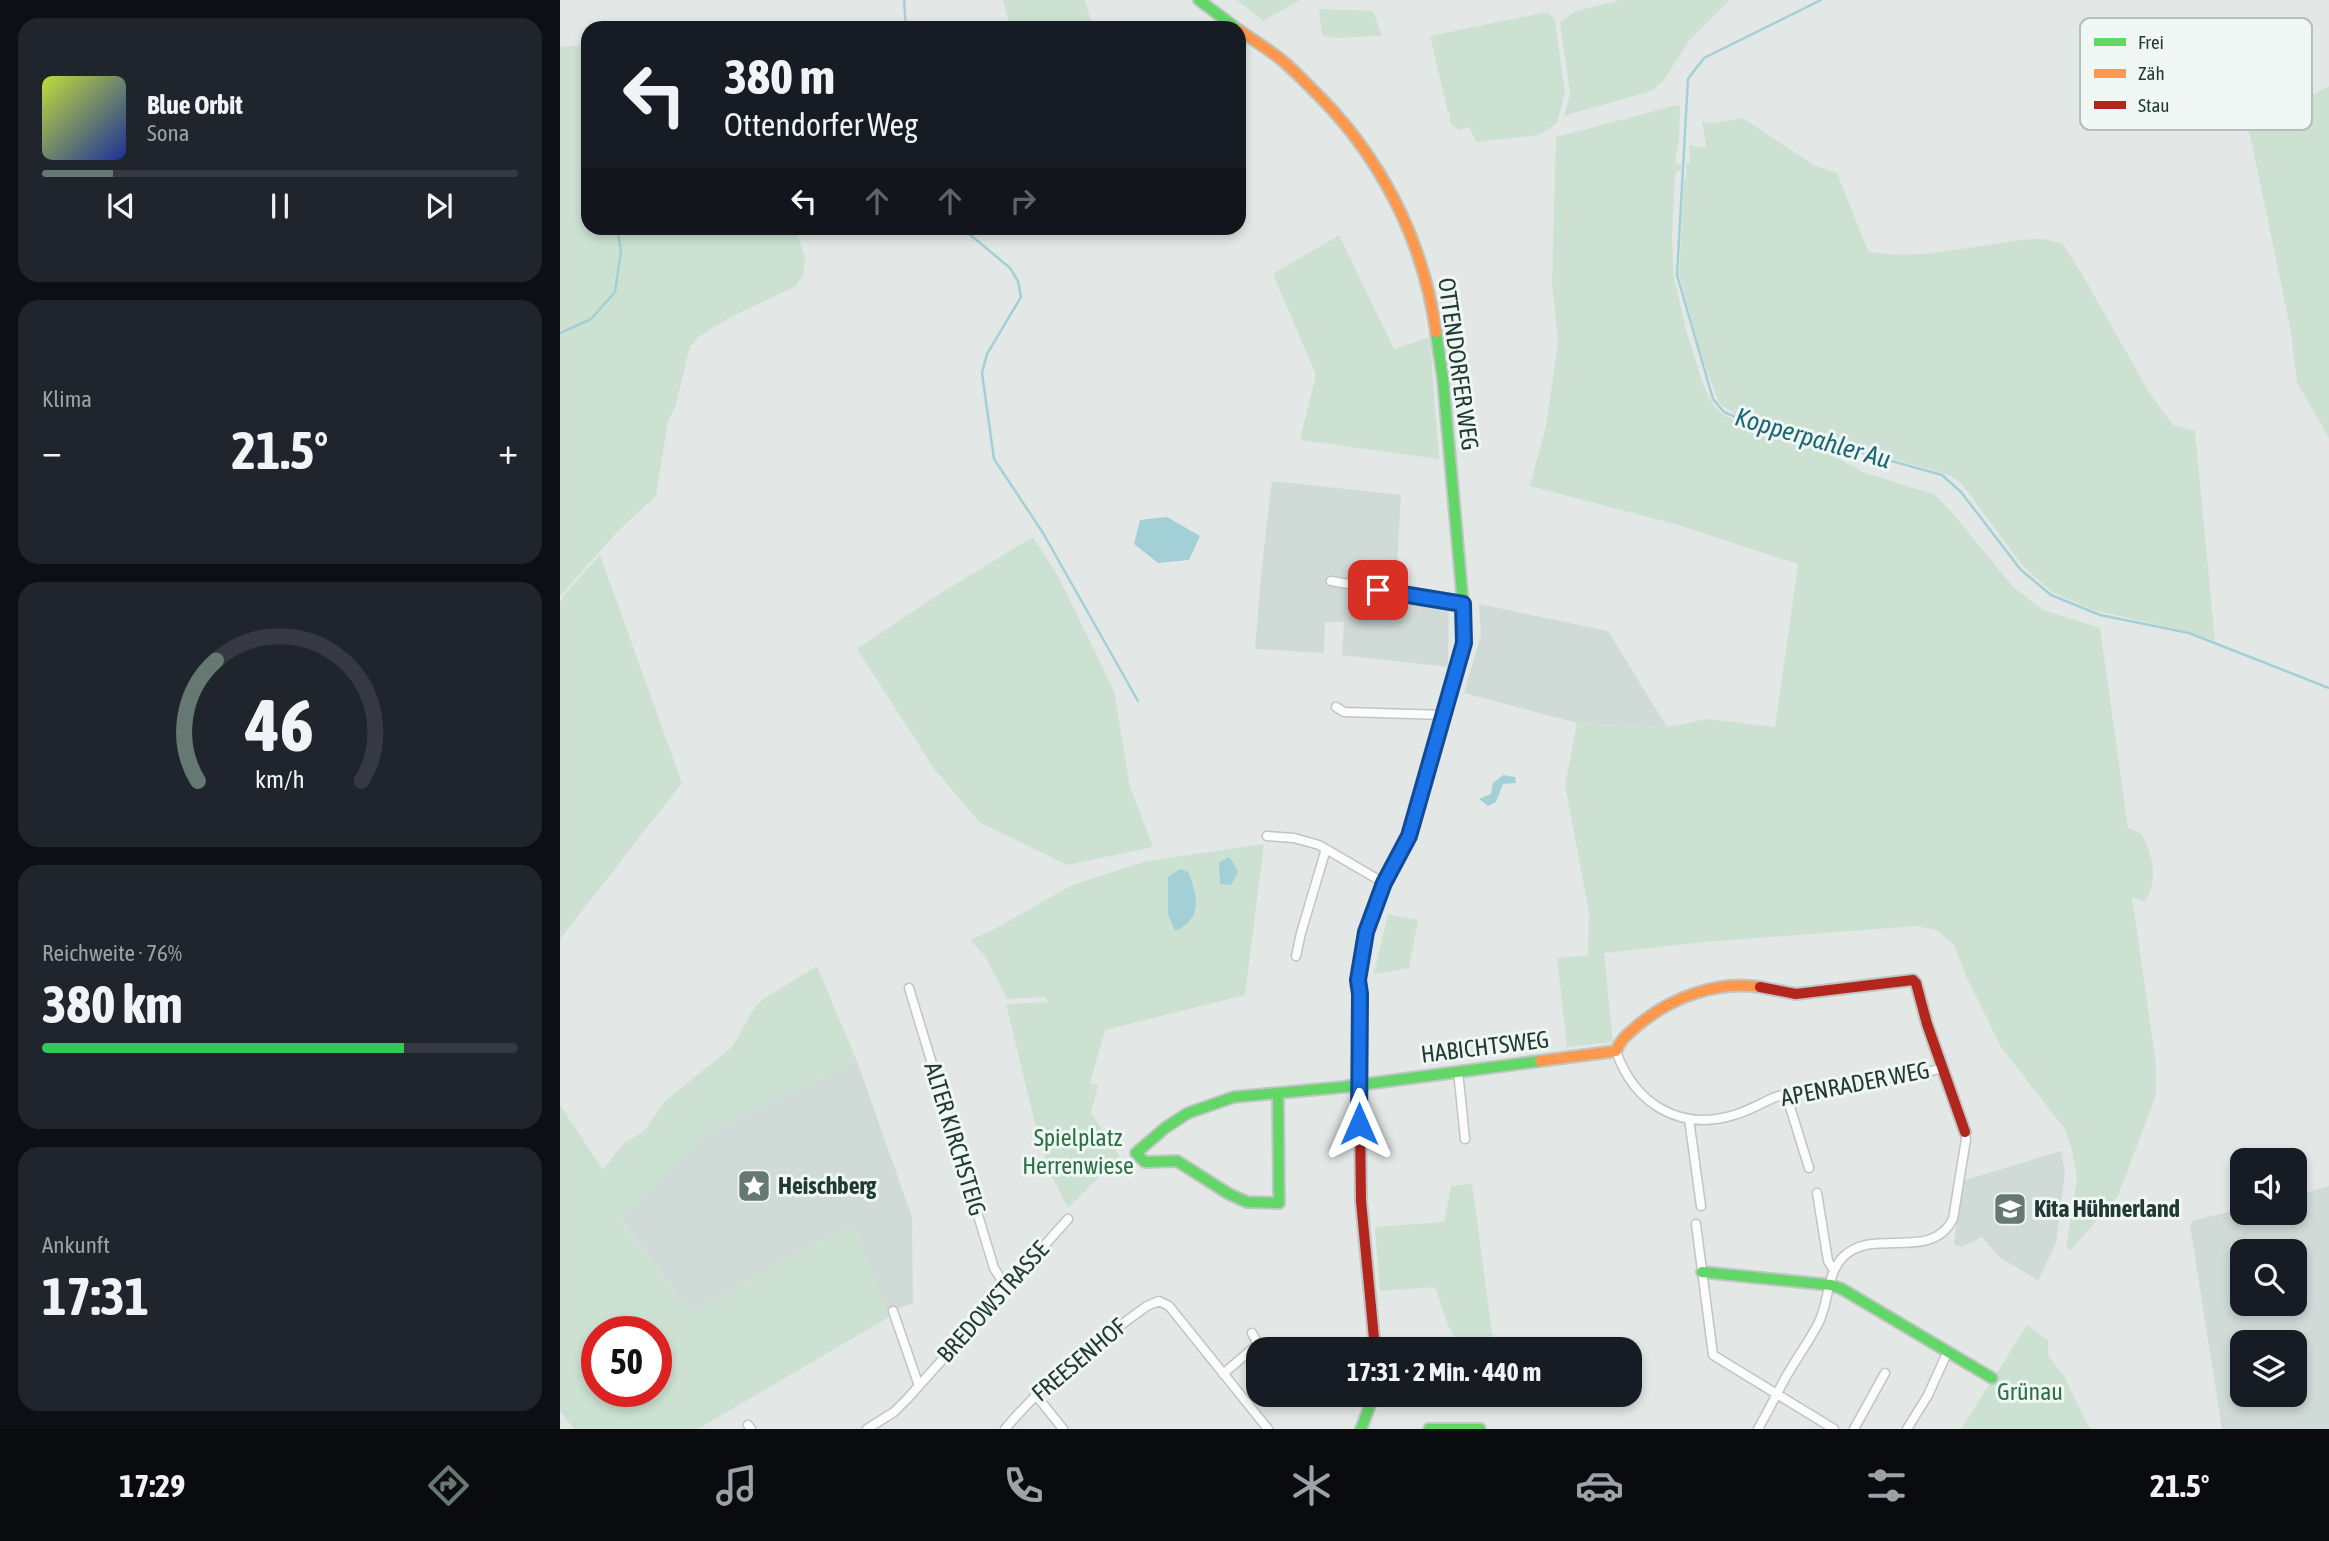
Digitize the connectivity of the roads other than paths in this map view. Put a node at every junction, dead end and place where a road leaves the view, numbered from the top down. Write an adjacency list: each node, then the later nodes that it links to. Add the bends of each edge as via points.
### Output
1 (1199, 0): 2 (street, OTTENDORFER WEG)
2 (1226, 21)
3 (1246, 35): 5 (street, OTTENDORFER WEG, via 1281,59 1335,111 1378,170 1411,233 1434,316 1443,380)
4 (1331, 581): 5 (street)
5 (1463, 604): 7 (street, OTTENDORFER WEG, via 1464,643)
6 (1336, 707): 7 (street, via 1344,712)
7 (1445, 715): 10 (street, OTTENDORFER WEG, via 1409,836)
8 (1267, 836): 9 (street, via 1294,838)
9 (1326, 849): 10 (street); 11 (street)
10 (1384, 883): 16 (street, OTTENDORFER WEG, via 1366,932 1358,980)
11 (1296, 956)
12 (909, 988): 30 (street, ALTER KIRCHSTEIG, via 994,1268)
13 (1616, 1051): 14 (street, via 1619,1042 1650,1015 1705,990 1741,984 1796,993 1913,980); 15 (street, HABICHTSWEG); 19 (street, APENRADER WEG, via 1643,1096 1665,1111)
14 (1941, 1068): 18 (street, APENRADER WEG); 20 (street)
15 (1458, 1071): 16 (street, HABICHTSWEG); 21 (street)
16 (1359, 1084): 17 (street, HABICHTSWEG); 34 (street, OTTENDORFER WEG, via 1361,1200)
17 (1278, 1094): 17 (street, HABICHTSWEG, via 1234,1097 1209,1105 1165,1128 1136,1153 1145,1162 1177,1161 1247,1202 1279,1203)
18 (1786, 1094): 19 (street, APENRADER WEG, via 1731,1116); 22 (street)
19 (1689, 1119): 24 (street)
20 (1965, 1136): 27 (street, via 1954,1219 1944,1233 1922,1242 1852,1249)
21 (1465, 1139)
22 (1810, 1168)
23 (1818, 1194): 27 (street)
24 (1701, 1206)
25 (1068, 1219): 30 (street, BREDOWSTRASSE)
26 (1696, 1224): 28 (street)
27 (1833, 1269): 29 (street)
28 (1702, 1272): 29 (street); 42 (street, via 1713,1355)
29 (1831, 1285): 35 (street); 42 (street, via 1819,1322)
30 (1006, 1287): 40 (street, BREDOWSTRASSE)
31 (892, 1311): 40 (street, BREDOWSTRASSE)
32 (1252, 1333): 33 (street)
33 (1255, 1337)
34 (1375, 1337)
35 (1948, 1351): 39 (street); 55 (street)
36 (1246, 1358): 38 (street)
37 (1885, 1373): 54 (street)
38 (1223, 1374): 41 (street, FREESENHOF, via 1169,1306 1159,1301 1079,1355); 49 (street)
39 (1992, 1378)
40 (919, 1386): 46 (street, BREDOWSTRASSE, via 894,1412)
41 (1035, 1395): 47 (street, FREESENHOF); 48 (street)
42 (1777, 1395): 52 (street); 53 (street)
43 (1371, 1407): 44 (street)
44 (1366, 1428)
45 (1448, 1428): 50 (street); 51 (street)
46 (867, 1429)
47 (1005, 1429)
48 (1063, 1429)
49 (1268, 1429)
50 (1429, 1429)
51 (1480, 1429)
52 (1758, 1429)
53 (1834, 1429)
54 (1854, 1429)
55 (1907, 1429)

